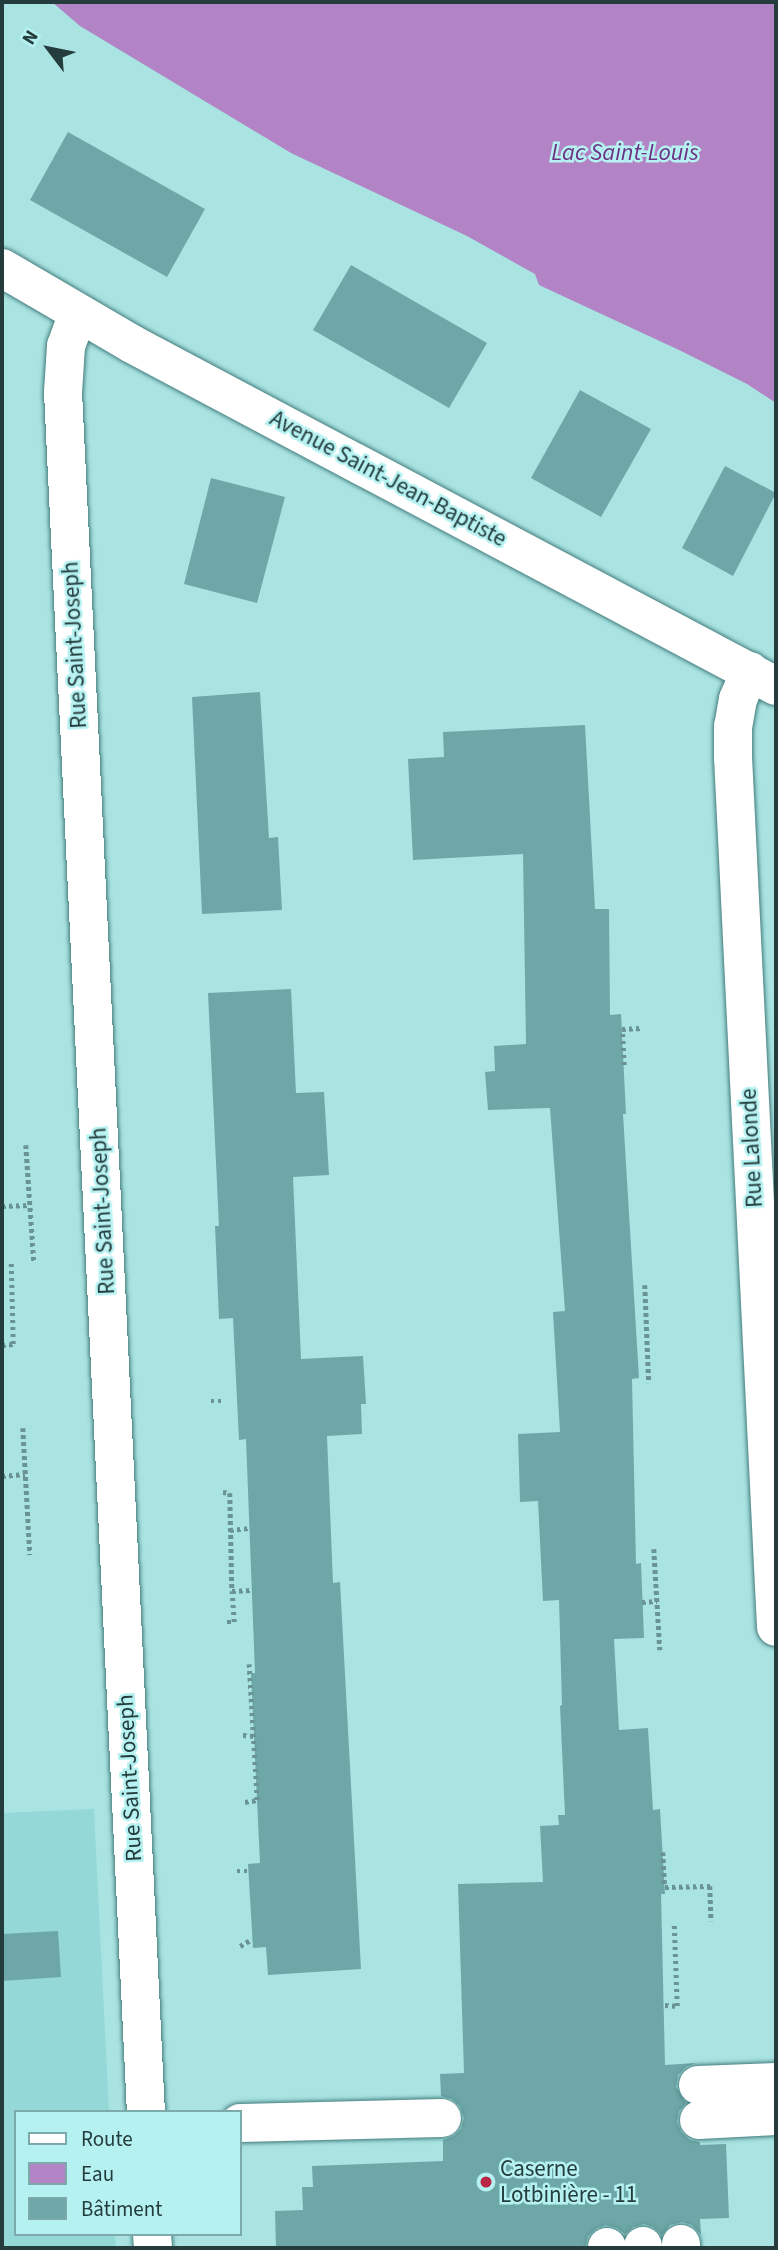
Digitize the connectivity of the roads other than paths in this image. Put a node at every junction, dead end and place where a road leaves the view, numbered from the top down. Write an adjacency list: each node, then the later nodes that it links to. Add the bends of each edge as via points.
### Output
1 (2, 268): 2 (street, Avenue Saint-Jean-Baptiste)
2 (78, 313): 3 (street, Avenue Saint-Jean-Baptiste); 6 (street, Rue Saint-Joseph, via 66,346 63,392)
3 (763, 679): 4 (street, Rue Lalonde, via 738,699 733,757)
4 (776, 1627)
5 (776, 2082): 7 (street, via 698,2103)
6 (146, 2110)
7 (776, 2116)
8 (442, 2118): 9 (street)
9 (242, 2123)

